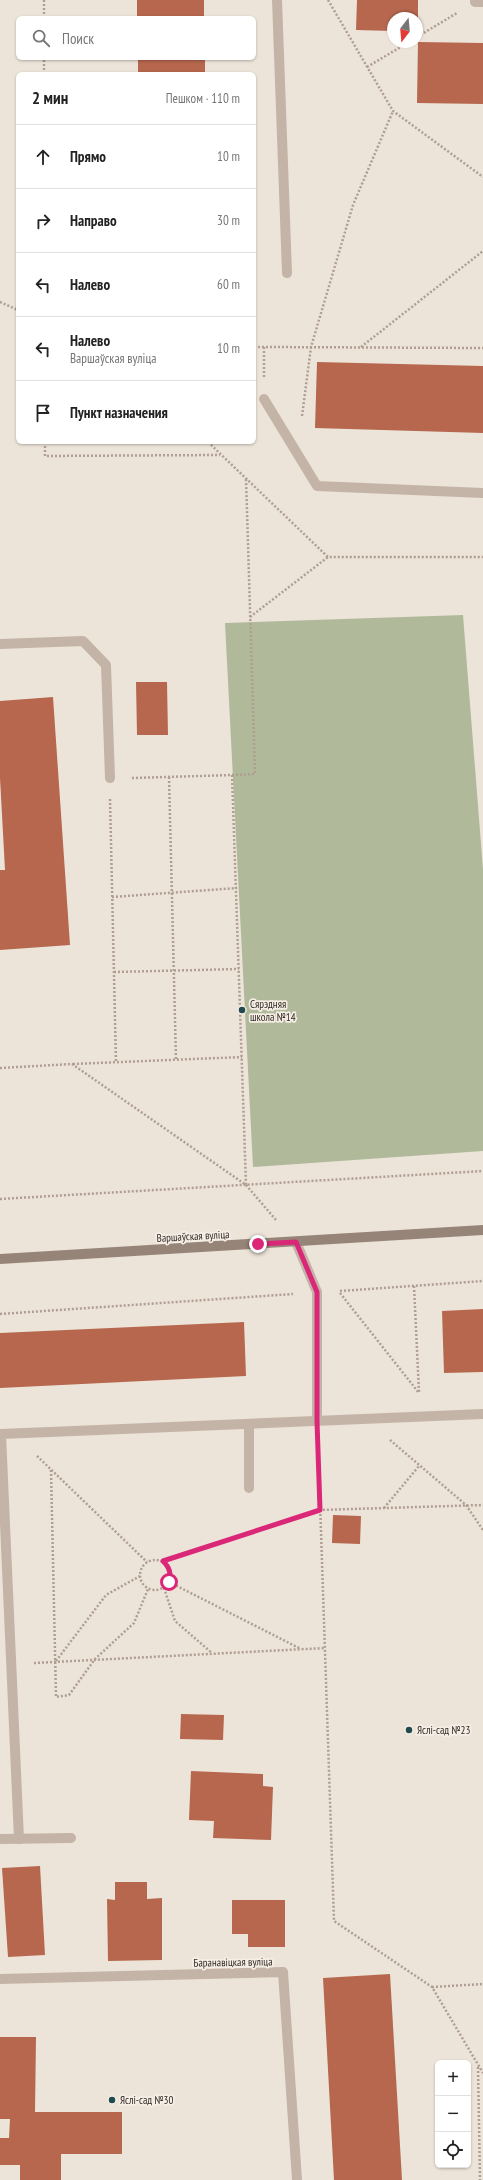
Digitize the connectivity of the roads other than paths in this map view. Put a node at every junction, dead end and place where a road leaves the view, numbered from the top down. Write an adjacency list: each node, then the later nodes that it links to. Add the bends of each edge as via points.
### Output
1 (276, 0): 2 (street)
2 (287, 273)
3 (264, 398): 4 (street, via 317,486)
4 (483, 493)
5 (0, 644): 6 (street, via 83,641 106,666)
6 (110, 778)
7 (483, 1230): 8 (street, Варшаўская вуліца)
8 (296, 1242): 9 (street, Варшаўская вуліца); 11 (street, via 317,1292)
9 (0, 1259)
10 (483, 1414): 11 (street)
11 (317, 1421): 12 (street)
12 (249, 1424): 13 (street); 16 (street, via 1,1434)
13 (249, 1488)
14 (71, 1838): 16 (street)
15 (0, 1839): 16 (street)
16 (20, 1839)
17 (0, 1979): 18 (street, Баранавіцкая вуліца, via 283,1972)
18 (297, 2180)

